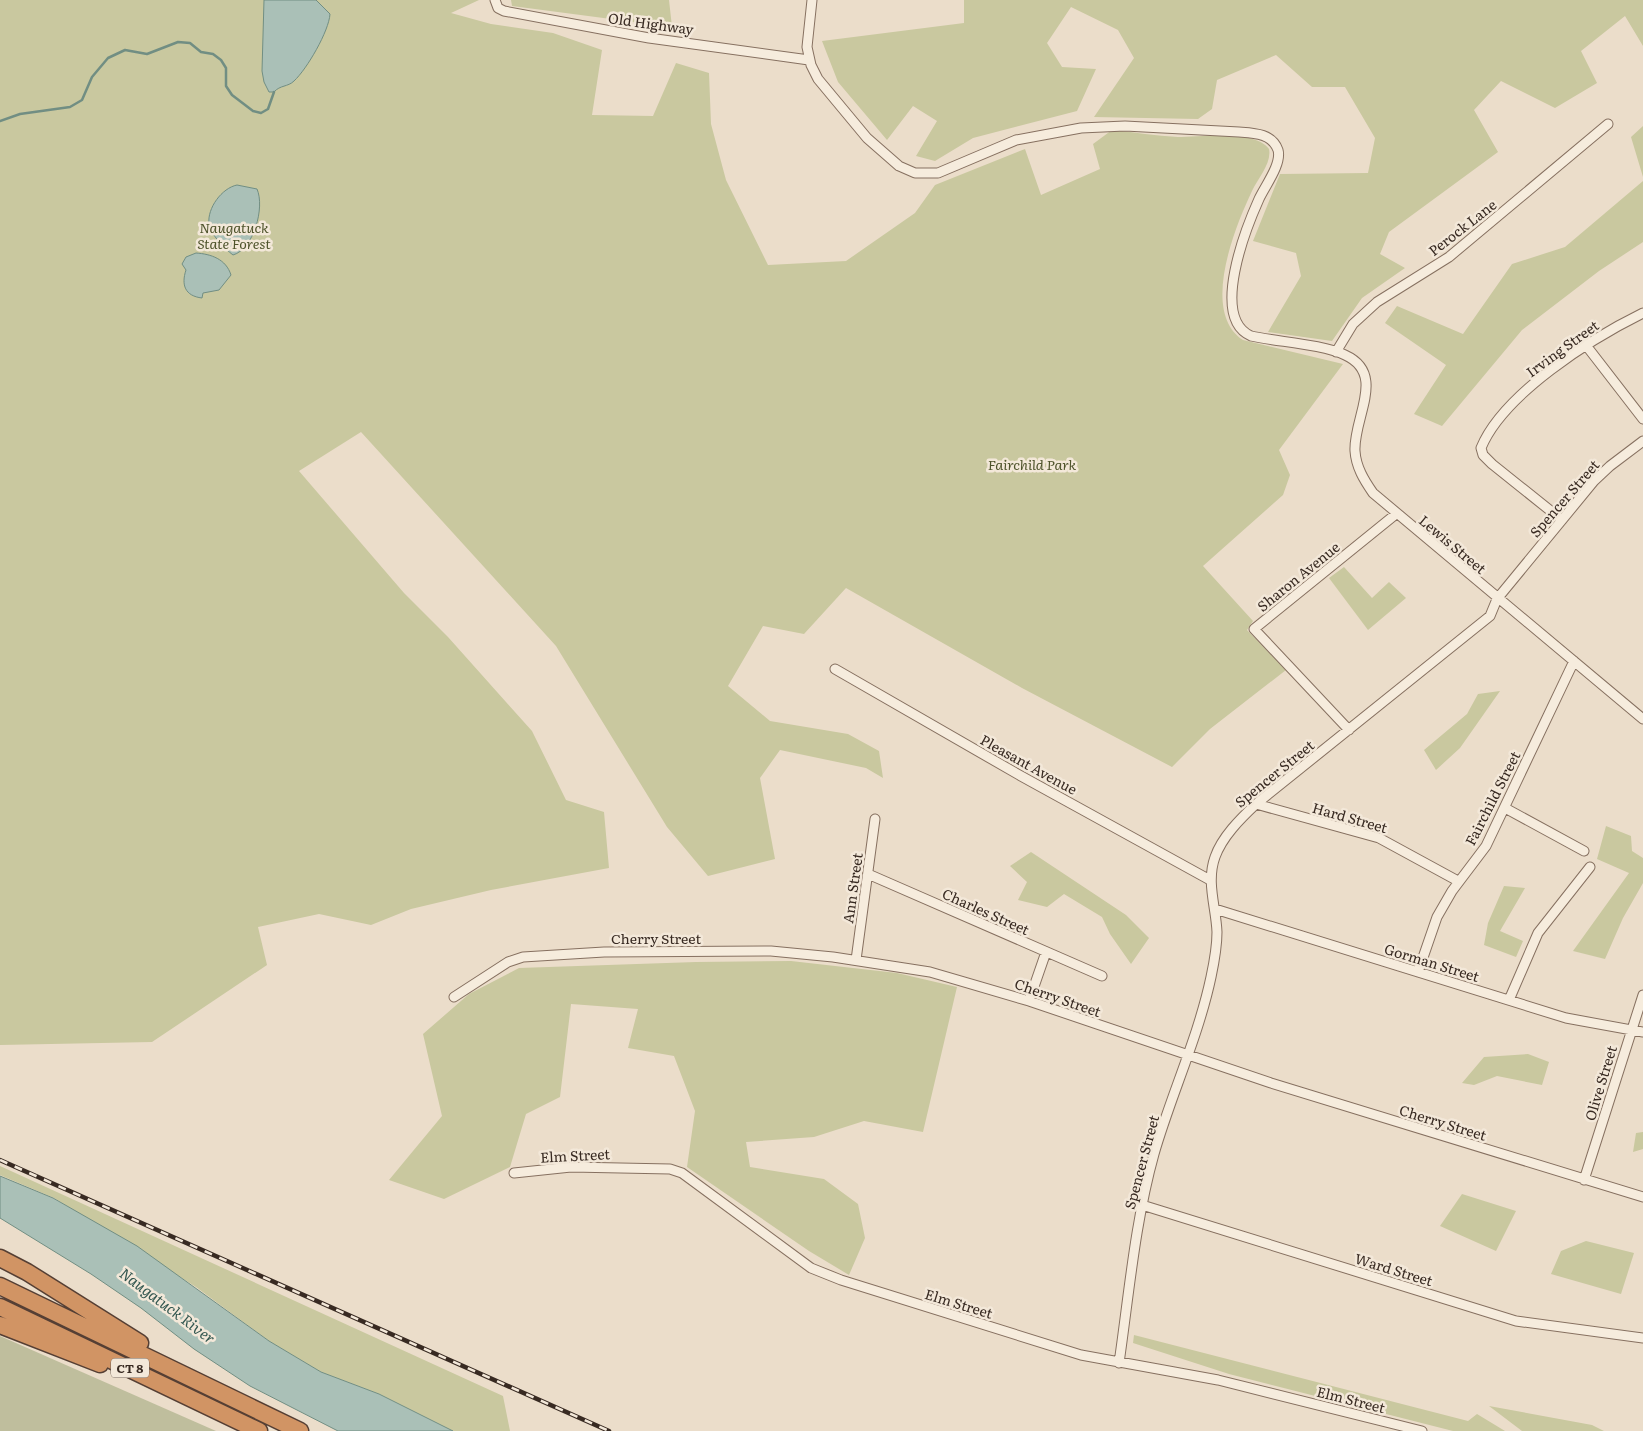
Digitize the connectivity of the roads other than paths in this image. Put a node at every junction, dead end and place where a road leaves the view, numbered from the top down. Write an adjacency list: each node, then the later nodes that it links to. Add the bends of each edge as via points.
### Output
1 (495, 0): 3 (street, Old Highway, via 498,8 504,11 671,42)
2 (812, 0): 3 (street, via 806,42)
3 (809, 60): 7 (street, Lewis Street, via 829,94 867,138 899,166 915,173 938,173 1016,140 1081,128 1125,126 1239,132 1256,133 1270,139 1277,148 1278,160 1243,239 1233,284 1233,316 1238,326 1251,336)
4 (1608, 124): 7 (street, Perock Lane, via 1449,257 1377,302 1353,324)
5 (1643, 313): 6 (street, Irving Street)
6 (1585, 344): 8 (street); 11 (street, Irving Street, via 1515,402 1492,428 1481,448 1492,464)
7 (1336, 352): 10 (street, Lewis Street, via 1360,364 1366,375 1356,441 1358,464 1370,488)
8 (1643, 418)
9 (1642, 444): 11 (street, Spencer Street, via 1594,481)
10 (1396, 514): 12 (street, Lewis Street); 16 (street, Sharon Avenue, via 1254,629)
11 (1562, 520): 12 (street, Spencer Street)
12 (1498, 599): 13 (street, Lewis Street); 16 (street, Spencer Street, via 1490,616)
13 (1574, 661): 15 (street, Lewis Street); 18 (street, Fairchild Street)
14 (836, 669): 23 (street, Pleasant Avenue)
15 (1643, 719)
16 (1349, 730): 17 (street, Spencer Street)
17 (1256, 804): 23 (street, Spencer Street, via 1240,818 1220,846); 24 (street, Hard Street, via 1379,838)
18 (1505, 808): 20 (street); 24 (street, Fairchild Street, via 1486,846)
19 (875, 819): 22 (street, Ann Street)
20 (1584, 851)
21 (1590, 868): 32 (street, via 1538,934)
22 (868, 874): 26 (street, Charles Street); 27 (street, Ann Street)
23 (1210, 880): 25 (street, Spencer Street)
24 (1458, 881): 28 (street, Fairchild Street, via 1437,917)
25 (1215, 909): 28 (street, Gorman Street); 36 (street, Spencer Street, via 1217,934 1211,978)
26 (1046, 952): 29 (street, Charles Street); 33 (street)
27 (856, 960): 31 (street, Cherry Street, via 771,950 604,952 523,957 497,967); 33 (street, Cherry Street, via 930,972)
28 (1418, 972): 32 (street, Gorman Street)
29 (1102, 976)
30 (1643, 995): 34 (street, Olive Street)
31 (454, 997)
32 (1509, 1000): 34 (street, Gorman Street, via 1566,1018)
33 (1029, 1001): 36 (street, Cherry Street)
34 (1631, 1030): 35 (street, Gorman Street); 38 (street, Olive Street)
35 (1643, 1032)
36 (1188, 1056): 38 (street, Cherry Street); 40 (street, Spencer Street, via 1154,1154)
37 (514, 1173): 46 (street, Elm Street, via 571,1167 670,1169 682,1173 811,1268 1080,1355)
38 (1584, 1180): 39 (street, Cherry Street)
39 (1643, 1197)
40 (1142, 1205): 45 (street, Ward Street, via 1516,1321); 46 (street, Spencer Street)
41 (0, 1258): 47 (highway)
42 (0, 1286): 47 (highway, CT 8)
43 (0, 1307): 48 (highway, CT 8)
44 (0, 1325): 48 (highway)
45 (1643, 1338)
46 (1118, 1363): 51 (street, Elm Street, via 1218,1380)
47 (214, 1389): 50 (highway, CT 8)
48 (215, 1409): 49 (highway, CT 8)
49 (259, 1431)
50 (300, 1431)
51 (1422, 1431)

